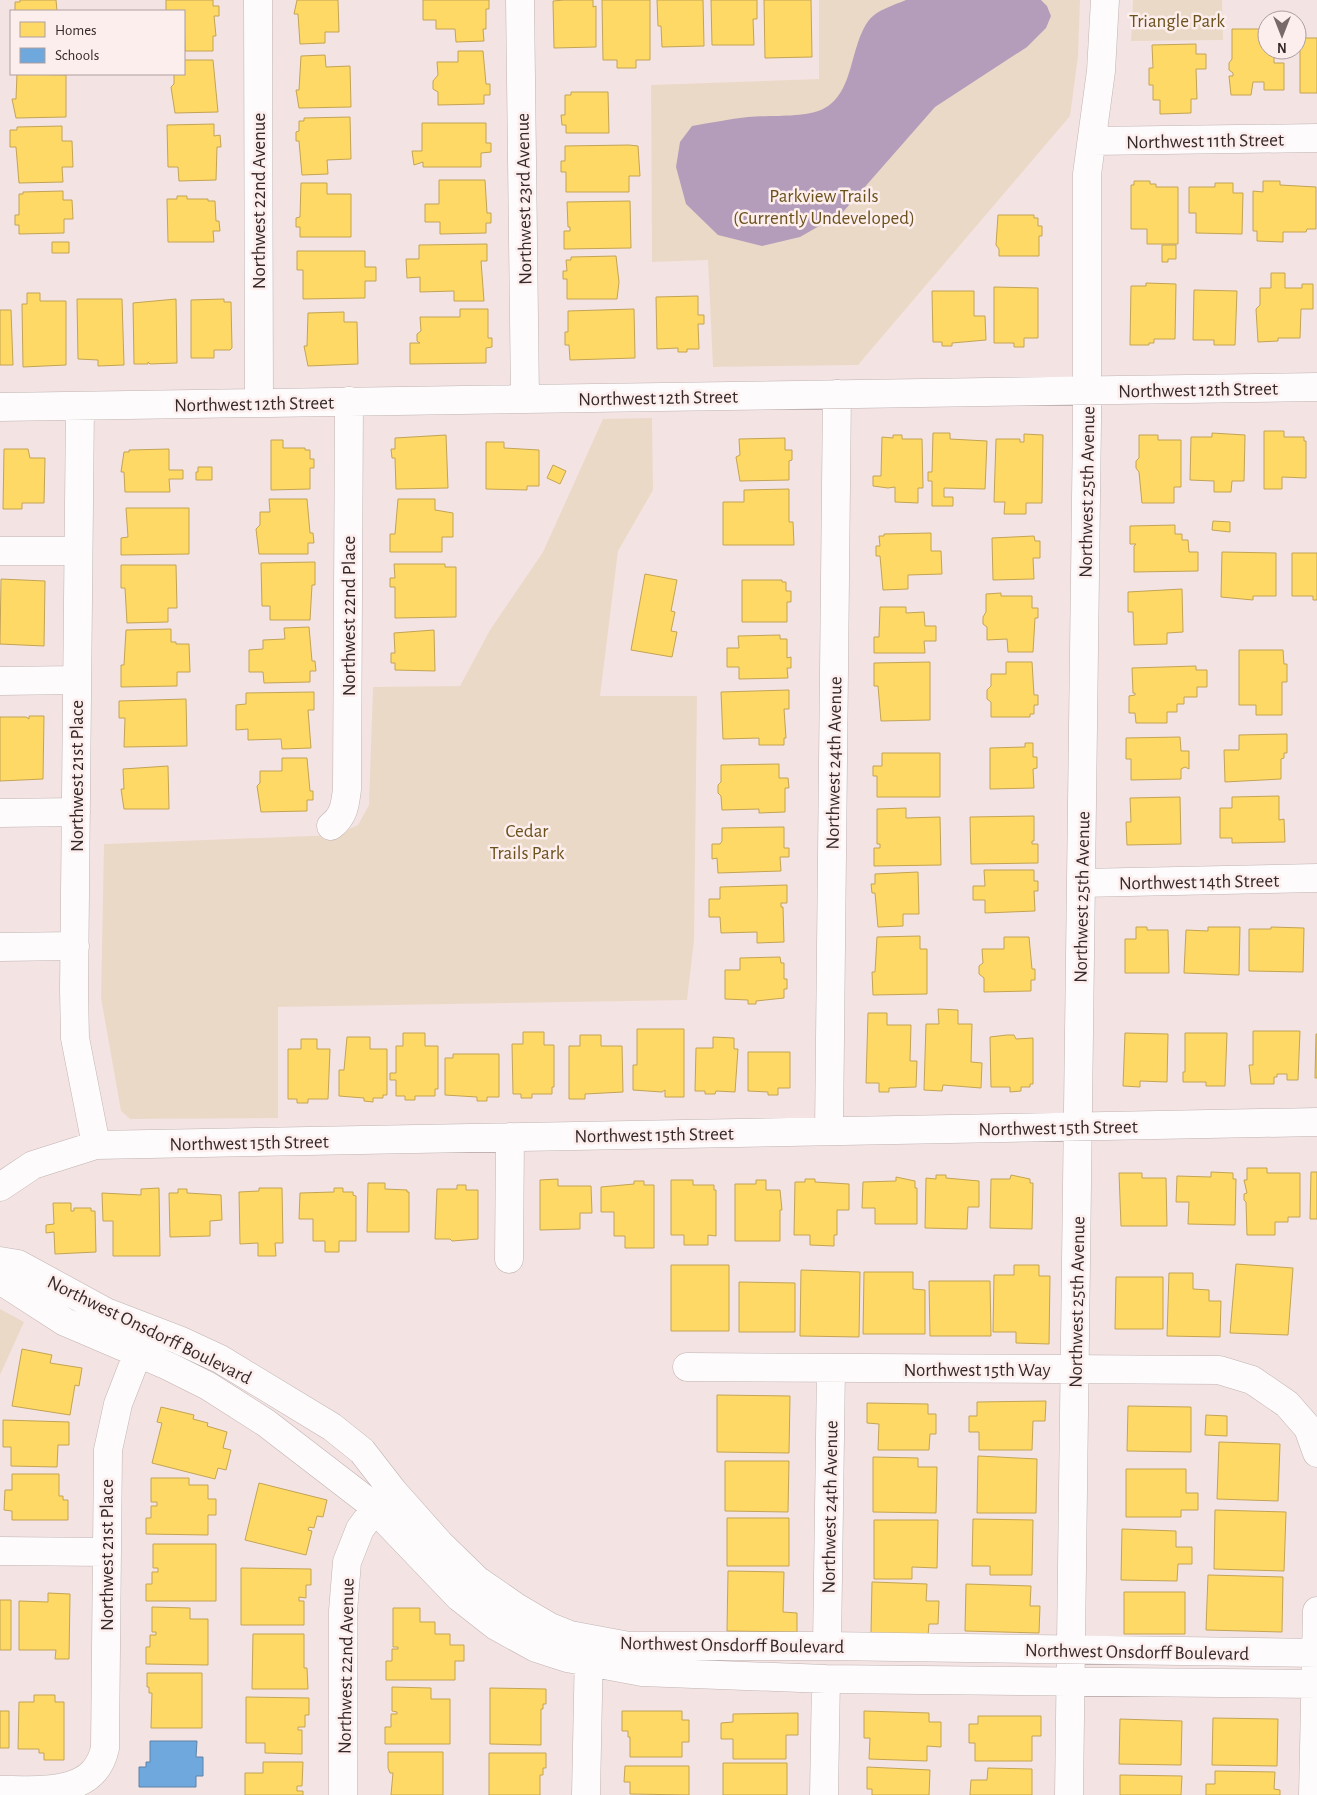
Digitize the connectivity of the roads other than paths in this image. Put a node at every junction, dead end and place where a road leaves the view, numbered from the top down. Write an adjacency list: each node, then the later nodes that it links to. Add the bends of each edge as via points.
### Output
1 (258, 0): 11 (street, Northwest 22nd Avenue)
2 (520, 0): 9 (street, Northwest 23rd Avenue)
3 (1105, 0): 5 (street, Northwest 25th Avenue)
4 (1317, 138): 5 (street, Northwest 11th Street)
5 (1094, 141): 7 (street, Northwest 25th Avenue, via 1087,174)
6 (1317, 387): 7 (street, Northwest 12th Street)
7 (1087, 390): 8 (street, Northwest 12th Street); 22 (street, Northwest 25th Avenue)
8 (837, 394): 9 (street, Northwest 12th Street); 27 (street, Northwest 24th Avenue)
9 (526, 398): 10 (street, Northwest 12th Street)
10 (349, 401): 11 (street, Northwest 12th Street); 20 (street, Northwest 22nd Place, via 347,790 340,819)
11 (259, 402): 12 (street, Northwest 12th Street)
12 (80, 406): 13 (street, Northwest 12th Street); 14 (street, Northwest 21st Place)
13 (0, 407)
14 (78, 550): 15 (street); 16 (street, Northwest 21st Place)
15 (0, 551)
16 (77, 680): 17 (street); 18 (street, Northwest 21st Place)
17 (0, 681)
18 (76, 812): 19 (street); 23 (street, Northwest 21st Place)
19 (0, 813)
20 (331, 826)
21 (1317, 878): 22 (street, Northwest 14th Street)
22 (1081, 883): 26 (street, Northwest 25th Avenue)
23 (75, 946): 24 (street); 29 (street, Northwest 21st Place, via 75,1038)
24 (0, 947)
25 (1317, 1122): 26 (street, Northwest 15th Street)
26 (1078, 1126): 27 (street, Northwest 15th Street); 38 (street, Northwest 25th Avenue)
27 (829, 1131): 28 (street, Northwest 15th Street)
28 (510, 1137): 29 (street, Northwest 15th Street); 31 (street)
29 (96, 1145): 30 (street, Northwest 15th Street, via 33,1165)
30 (0, 1187)
31 (509, 1259)
32 (0, 1261): 34 (street, Northwest Onsdorff Boulevard, via 18,1264 106,1312)
33 (0, 1280): 35 (street, Northwest Onsdorff Boulevard, via 65,1322)
34 (148, 1328): 35 (street, Northwest 21st Place); 40 (street, Northwest Onsdorff Boulevard, via 220,1359 332,1427 362,1451)
35 (137, 1354): 40 (street, Northwest Onsdorff Boulevard, via 208,1386); 42 (street, Northwest 21st Place, via 111,1430)
36 (687, 1367): 37 (street, Northwest 15th Way)
37 (831, 1368): 38 (street, Northwest 15th Way); 44 (street, Northwest 24th Avenue)
38 (1074, 1370): 39 (street, Northwest 15th Way, via 1219,1370 1252,1380 1287,1404 1308,1428); 45 (street, Northwest 25th Avenue)
39 (1317, 1453)
40 (384, 1500): 46 (street, Northwest Onsdorff Boulevard, via 440,1544 477,1580 570,1635); 52 (street, Northwest 22nd Avenue, via 360,1529 347,1562 343,1611)
41 (0, 1551): 42 (street)
42 (106, 1552): 51 (street, Northwest 21st Place, via 105,1748 98,1771 88,1783 69,1790)
43 (1317, 1611): 47 (street)
44 (827, 1646): 45 (street, Northwest Onsdorff Boulevard); 46 (street, Northwest Onsdorff Boulevard, via 629,1646)
45 (1071, 1650): 47 (street, Northwest Onsdorff Boulevard); 49 (street, Northwest 25th Avenue)
46 (589, 1651): 48 (street, Northwest Onsdorff Boulevard, via 642,1672); 53 (street)
47 (1317, 1653): 50 (street)
48 (826, 1679): 49 (street, Northwest Onsdorff Boulevard); 54 (street)
49 (1071, 1681): 50 (street, Northwest Onsdorff Boulevard); 55 (street, Northwest 25th Avenue)
50 (1316, 1684): 56 (street)
51 (0, 1790)
52 (343, 1795)
53 (586, 1795)
54 (824, 1795)
55 (1069, 1795)
56 (1313, 1795)

